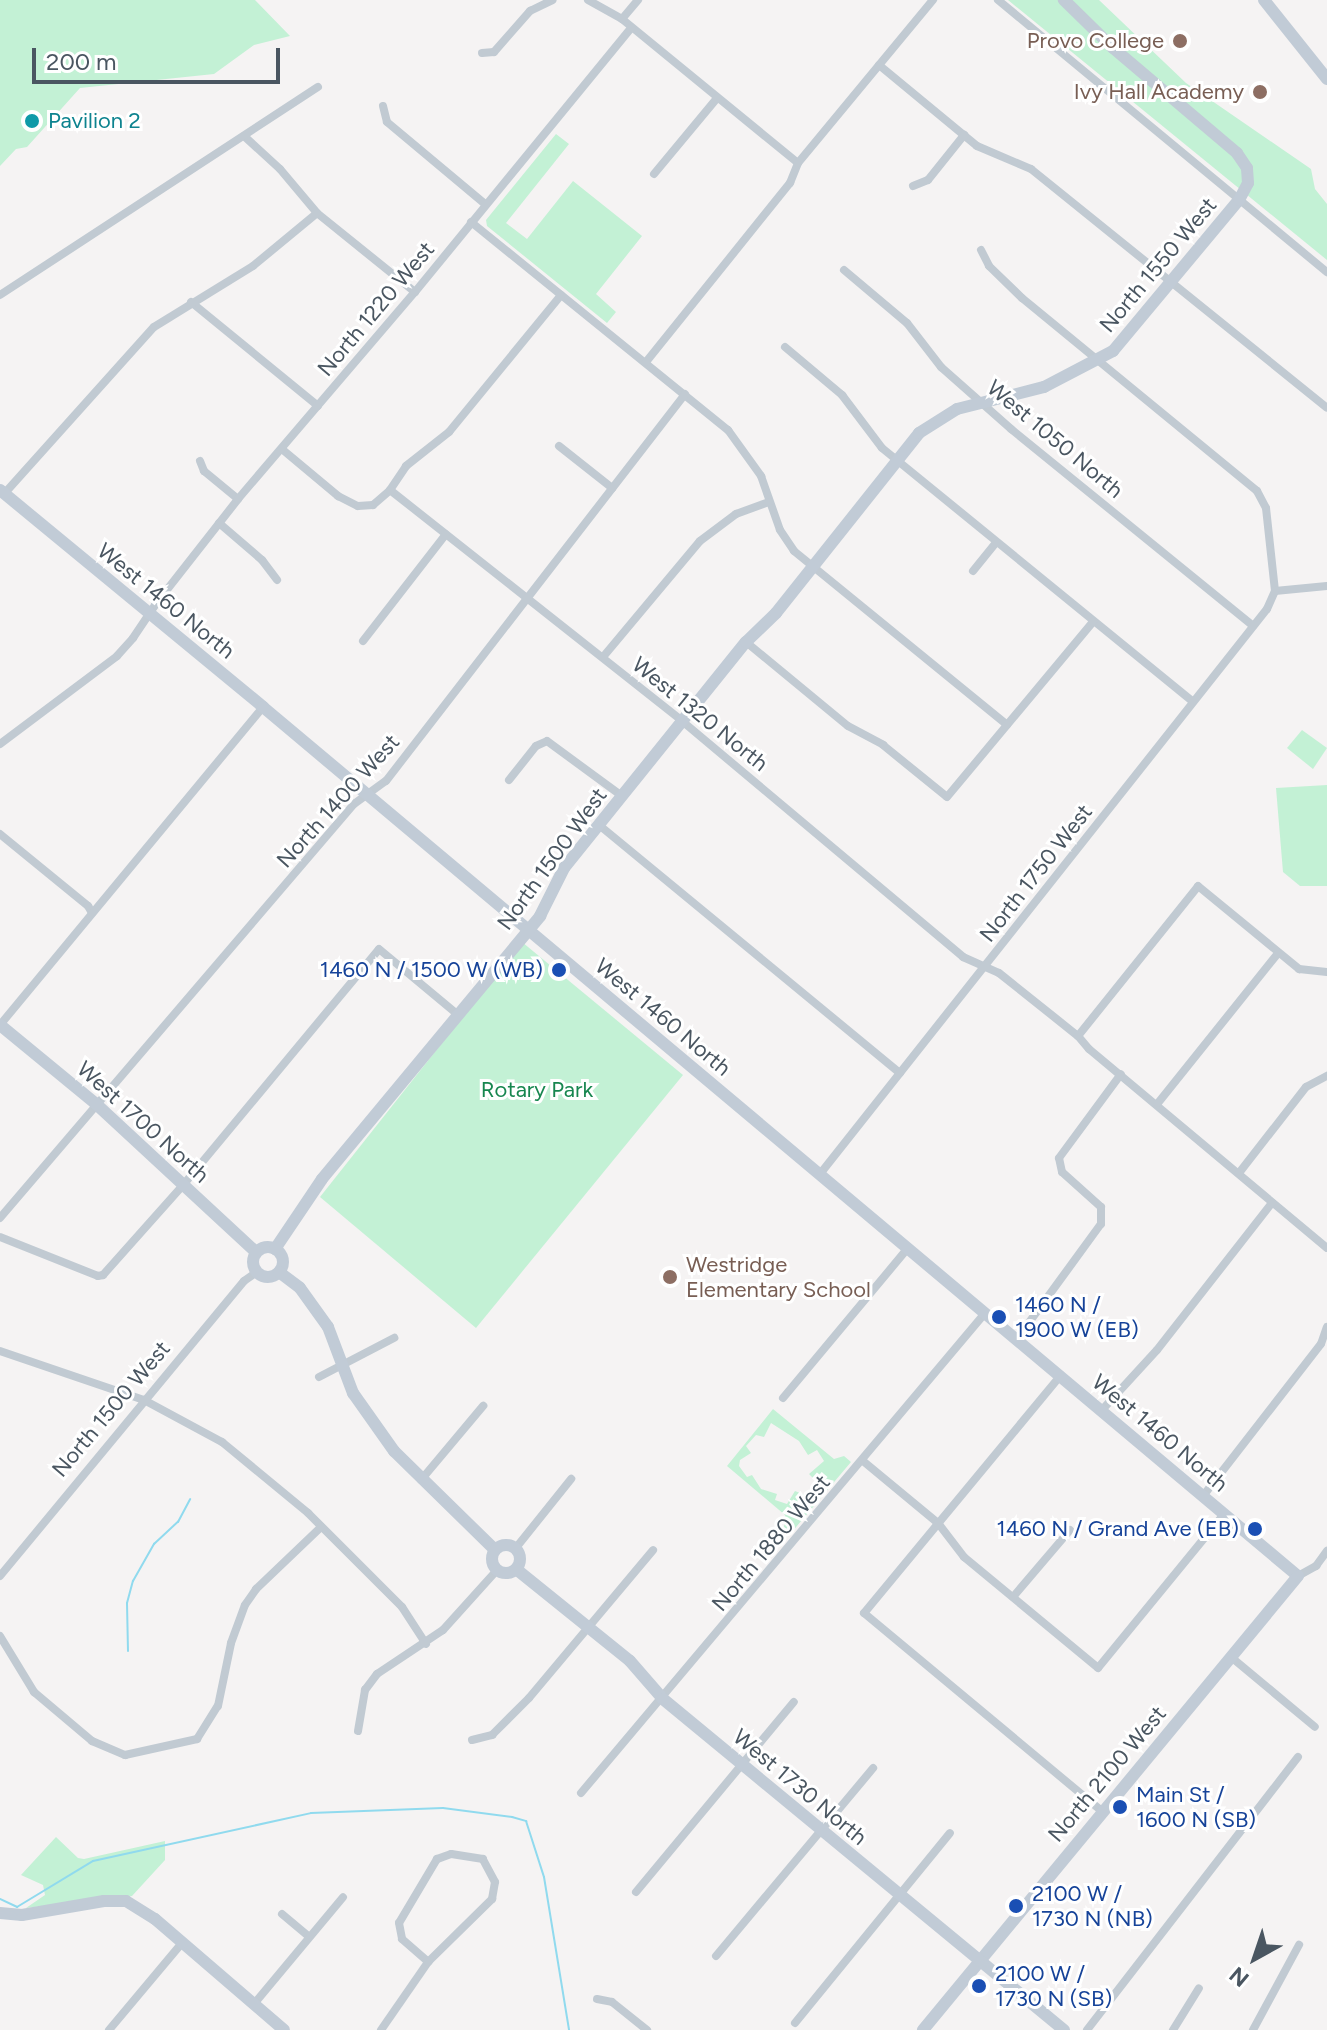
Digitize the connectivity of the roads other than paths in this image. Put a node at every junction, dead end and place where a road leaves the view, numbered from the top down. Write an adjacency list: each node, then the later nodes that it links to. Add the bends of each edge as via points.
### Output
1 (553, 0): 10 (street, via 530,11 494,52)
2 (588, 0): 8 (street)
3 (638, 0): 8 (street)
4 (933, 0): 11 (street)
5 (998, 0): 21 (street)
6 (1064, 0): 21 (street, via 1237,153 1247,168 1248,183)
7 (1264, 0): 12 (street)
8 (622, 19): 9 (street)
9 (631, 28): 14 (street); 22 (street, North 1220 West)
10 (482, 53)
11 (879, 65): 16 (street); 18 (street)
12 (1327, 79)
13 (318, 87): 17 (street)
14 (717, 98): 18 (street); 19 (street)
15 (383, 106): 22 (street, via 387,122)
16 (964, 135): 20 (street, via 928,180); 28 (street, via 990,154 1031,169)
17 (244, 136): 23 (street); 30 (street)
18 (798, 163): 35 (street, via 790,183)
19 (654, 174)
20 (913, 186)
21 (1239, 200): 27 (street); 28 (street, North 1550 West)
22 (485, 204): 24 (street, North 1220 West)
23 (317, 213): 29 (street); 32 (street, via 253,266)
24 (471, 222): 29 (street, North 1220 West); 31 (street)
25 (981, 250): 34 (street, via 1012,289)
26 (844, 270): 37 (street, West 1050 North, via 907,323 941,367)
27 (1327, 272)
28 (1171, 281): 34 (street, North 1550 West, via 1133,331); 39 (street)
29 (415, 292): 38 (street, North 1220 West)
30 (0, 295)
31 (561, 295): 35 (street); 45 (street, via 449,432 406,466)
32 (191, 302): 38 (street); 46 (street, via 154,327)
33 (785, 347): 42 (street, via 842,395 872,438)
34 (1098, 360): 37 (street, North 1550 West, via 1044,387); 56 (street, via 1257,491 1266,508)
35 (646, 362): 36 (street)
36 (685, 394): 44 (street, North 1400 West); 48 (street, via 744,448)
37 (982, 401): 42 (street, North 1550 West, via 941,416); 60 (street, West 1050 North)
38 (318, 406): 41 (street, North 1220 West)
39 (1327, 408)
40 (559, 446): 44 (street)
41 (283, 450): 45 (street, via 338,496 364,508); 47 (street, North 1220 West)
42 (896, 460): 51 (street); 52 (street, North 1500 West)
43 (200, 461): 47 (street, via 204,471)
44 (612, 488): 57 (street, North 1400 West)
45 (390, 490): 50 (street, West 1320 North)
46 (2, 492): 58 (street, West 1460 North)
47 (238, 499): 49 (street, North 1220 West)
48 (769, 502): 52 (street, via 786,542); 63 (street, via 736,514 700,541)
49 (219, 523): 54 (street); 58 (street, North 1220 West)
50 (446, 534): 57 (street, West 1320 North); 61 (street)
51 (996, 543): 53 (street); 59 (street)
52 (812, 565): 62 (street, North 1500 West); 67 (street)
53 (973, 571)
54 (277, 580)
55 (1327, 586): 56 (street)
56 (1275, 591): 60 (street, North 1750 West)
57 (528, 597): 63 (street, West 1320 North); 70 (street, North 1400 West, via 386,781)
58 (150, 613): 65 (street, West 1460 North); 68 (street, North 1220 West, via 117,656)
59 (1093, 622): 64 (street); 67 (street)
60 (1253, 626): 64 (street, North 1750 West)
61 (363, 641)
62 (746, 642): 66 (street, North 1500 West); 67 (street, via 848,726 883,745 947,797)
63 (603, 657): 66 (street, West 1320 North)
64 (1192, 701): 77 (street, North 1750 West)
65 (263, 707): 70 (street, West 1460 North); 74 (street)
66 (682, 721): 71 (street, North 1500 West); 77 (street, West 1320 North, via 963,957)
67 (1007, 725)
68 (0, 744)
69 (509, 780): 71 (street, via 536,746 547,741)
70 (367, 794): 75 (street, West 1460 North); 85 (street, North 1400 West)
71 (622, 796): 72 (street, North 1500 West)
72 (599, 825): 75 (street, North 1500 West, via 564,868 549,903); 82 (street)
73 (0, 834): 74 (street)
74 (92, 913): 80 (street)
75 (527, 929): 79 (street, North 1500 West); 88 (street, West 1460 North)
76 (1278, 953): 78 (street, via 1302,971); 81 (street, via 1198,886); 86 (street)
77 (985, 968): 81 (street, West 1320 North, via 999,973); 82 (street, North 1750 West)
78 (1327, 972)
79 (457, 1014): 89 (street, via 379,949); 95 (street, North 1500 West, via 298,1210)
80 (0, 1025): 85 (street, West 1700 North)
81 (1078, 1036): 83 (street, West 1320 North)
82 (900, 1073): 88 (street, North 1750 West)
83 (1121, 1074): 86 (street, West 1320 North); 102 (street, via 1061,1151 1059,1164 1099,1204 1101,1224)
84 (1327, 1076): 87 (street, via 1306,1087)
85 (95, 1103): 89 (street, West 1700 North); 91 (street, North 1400 West)
86 (1158, 1103): 87 (street, West 1320 North)
87 (1239, 1173): 90 (street, West 1320 North)
88 (820, 1174): 93 (street, West 1460 North)
89 (184, 1184): 92 (street, via 103,1275); 96 (street, West 1700 North)
90 (1272, 1203): 94 (street, West 1320 North); 111 (street, via 1157,1350)
91 (0, 1218)
92 (0, 1237)
93 (908, 1248): 99 (street, West 1460 North); 108 (street)
94 (1327, 1248)
95 (275, 1249): 96 (street); 98 (street, via 282,1257)
96 (256, 1252): 97 (street)
97 (257, 1272): 98 (street, via 271,1277); 109 (street, North 1500 West)
98 (279, 1272): 105 (street, via 300,1288 328,1327)
99 (985, 1313): 102 (street, West 1460 North); 112 (street, North 1880 West)
100 (1327, 1327): 103 (street)
101 (394, 1338): 105 (street)
102 (1017, 1339): 106 (street, West 1460 North)
103 (1324, 1347): 115 (street)
104 (0, 1351): 109 (street)
105 (342, 1365): 107 (street); 114 (street, via 353,1393)
106 (1061, 1375): 111 (street, West 1460 North); 117 (street)
107 (319, 1377)
108 (783, 1398)
109 (144, 1400): 118 (street, via 222,1442); 126 (street, North 1500 West)
110 (483, 1406): 114 (street)
111 (1102, 1410): 115 (street, West 1460 North)
112 (863, 1461): 117 (street); 133 (street, North 1880 West)
113 (571, 1479): 120 (street)
114 (421, 1480): 121 (street)
115 (1203, 1496): 116 (street, West 1460 North)
116 (1224, 1514): 127 (street, West 1460 North); 128 (street, via 1098,1668)
117 (938, 1523): 128 (street, via 964,1557); 142 (street, via 864,1613)
118 (321, 1527): 130 (street, via 245,1605 218,1706 197,1739 125,1755 92,1741 34,1692); 131 (street, via 402,1607)
119 (1070, 1530): 128 (street)
120 (515, 1549): 121 (street, via 504,1545); 124 (street, via 520,1558)
121 (495, 1550): 125 (street, via 492,1561)
122 (653, 1550): 129 (street)
123 (1327, 1551): 127 (street, North 2100 West, via 1316,1566)
124 (516, 1569): 125 (street); 129 (street, West 1730 North)
125 (497, 1570): 131 (street)
126 (0, 1576)
127 (1298, 1576): 132 (street, North 2100 West)
128 (1013, 1597)
129 (588, 1627): 133 (street, West 1730 North, via 630,1661); 137 (street, via 492,1735)
130 (0, 1636)
131 (426, 1644): 136 (street, via 377,1674 365,1690)
132 (1231, 1657): 135 (street); 142 (street, North 2100 West)
133 (663, 1699): 139 (street, West 1730 North); 141 (street, North 1880 West)
134 (794, 1702): 139 (street)
135 (1315, 1727)
136 (358, 1731)
137 (472, 1740)
138 (1298, 1757): 166 (street)
139 (742, 1764): 143 (street, West 1730 North); 145 (street)
140 (873, 1768): 143 (street)
141 (581, 1793)
142 (1102, 1811): 155 (street, North 2100 West)
143 (821, 1830): 146 (street, West 1730 North); 153 (street)
144 (950, 1833): 146 (street)
145 (636, 1892)
146 (900, 1896): 155 (street, West 1730 North); 159 (street)
147 (343, 1897): 150 (street)
148 (0, 1913): 151 (street, via 126,1901)
149 (282, 1914): 150 (street)
150 (309, 1937): 158 (street)
151 (182, 1943): 158 (street); 160 (street)
152 (1299, 1945): 168 (street)
153 (716, 1956)
154 (428, 1962): 154 (street, via 492,1899 495,1882 483,1859 450,1854 437,1859 399,1923 402,1939); 162 (street)
155 (979, 1962): 164 (street, North 2100 West); 165 (street, West 1730 North)
156 (1199, 1988): 167 (street)
157 (597, 1999): 163 (street, via 612,2002)
158 (254, 2004): 161 (street)
159 (795, 2023)
160 (111, 2029)
161 (284, 2030)
162 (381, 2030)
163 (647, 2030)
164 (923, 2030)
165 (1064, 2030)
166 (1087, 2030)
167 (1173, 2030)
168 (1253, 2030)

